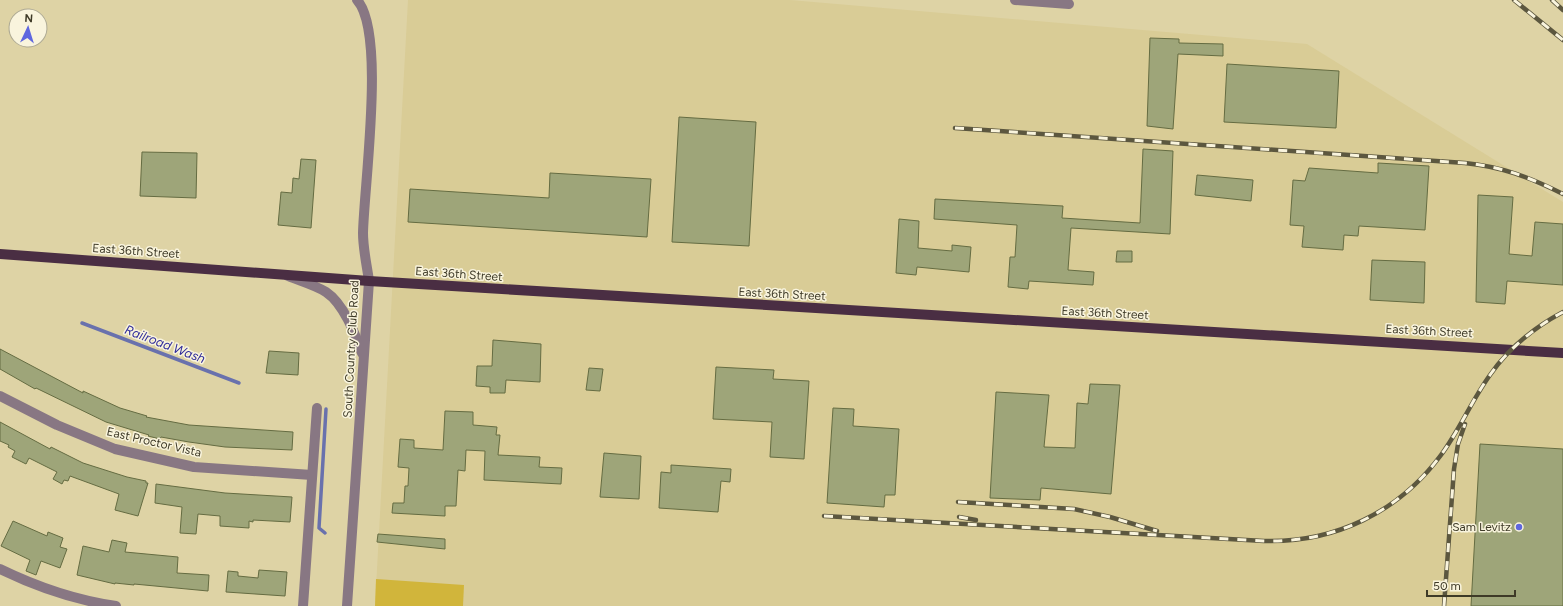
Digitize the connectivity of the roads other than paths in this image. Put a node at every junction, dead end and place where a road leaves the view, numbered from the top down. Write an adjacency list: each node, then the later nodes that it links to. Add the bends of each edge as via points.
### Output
1 (357, 0): 6 (street, South Country Club Road, via 362,6 370,39 372,81 363,234)
2 (1015, 0): 3 (street)
3 (1069, 4)
4 (0, 254): 5 (main road, East 36th Street)
5 (288, 276): 6 (main road, East 36th Street); 8 (street, via 326,292 343,310 356,335)
6 (369, 281): 7 (main road, East 36th Street); 8 (street, South Country Club Road)
7 (1563, 353)
8 (364, 359): 15 (street, South Country Club Road)
9 (0, 396): 11 (street, East Proctor Vista, via 57,425 115,449 194,467)
10 (317, 408): 11 (street)
11 (312, 475): 14 (street)
12 (0, 569): 13 (street, via 28,582 87,602)
13 (116, 606)
14 (303, 606)
15 (347, 606)

